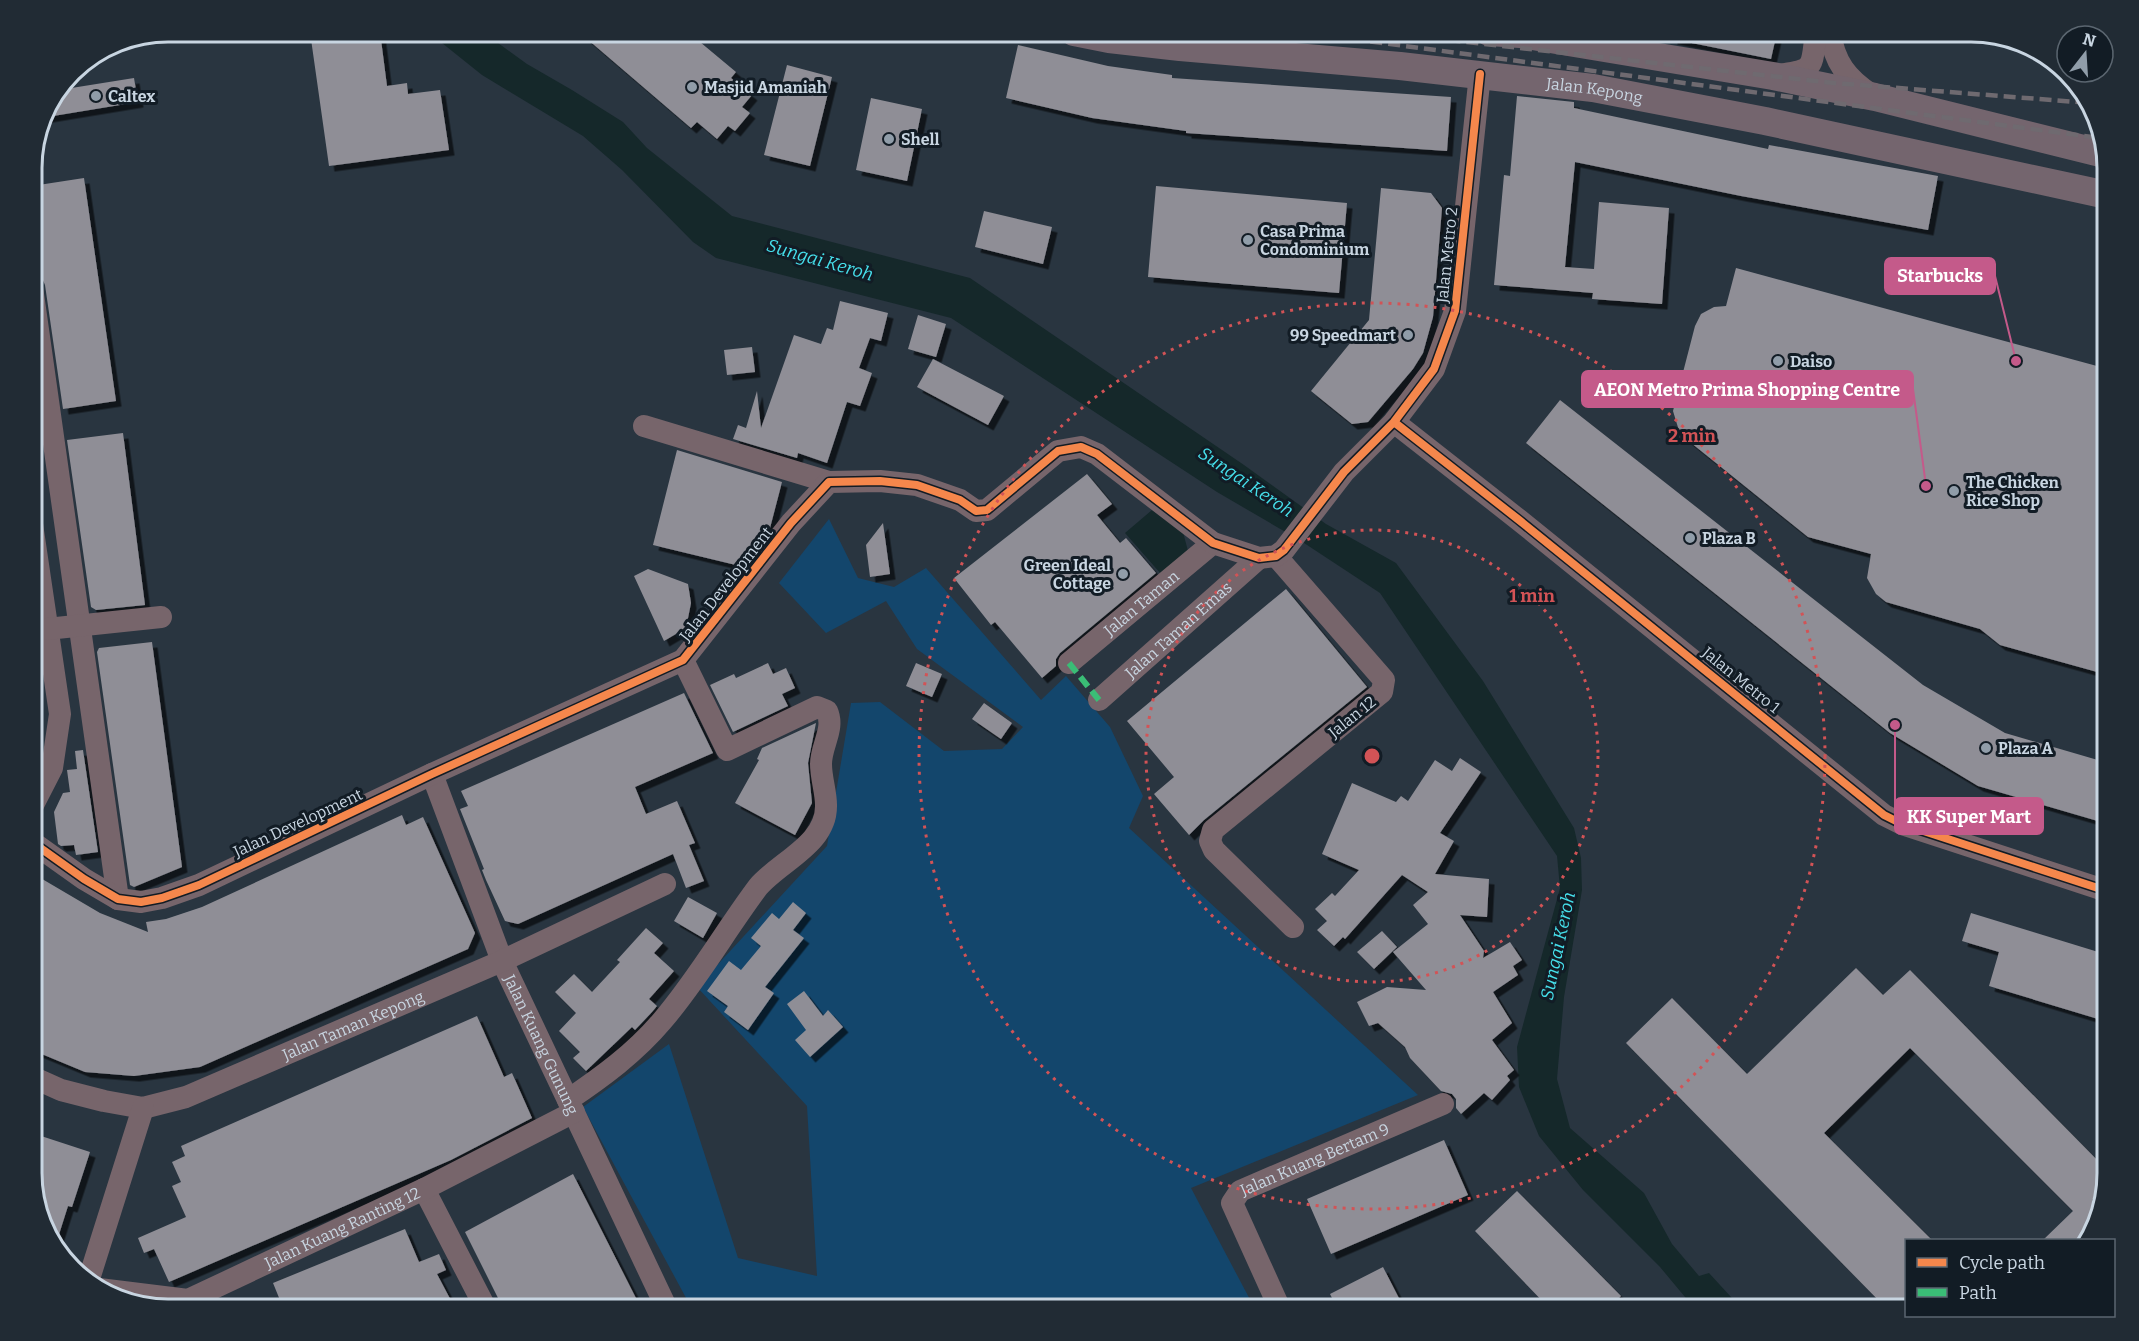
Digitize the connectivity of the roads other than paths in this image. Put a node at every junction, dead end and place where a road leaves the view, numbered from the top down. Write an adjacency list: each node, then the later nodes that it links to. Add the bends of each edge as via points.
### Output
1 (1136, 42): 5 (main road, Jalan Kepong)
2 (1571, 42): 6 (main road)
3 (1815, 42): 6 (street, via 1808,68)
4 (1832, 42): 7 (street, via 1850,80)
5 (1479, 74): 9 (main road, Jalan Kepong, via 1593,88 1765,121); 11 (street, Jalan Metro 2, via 1455,311 1434,369)
6 (1773, 76): 7 (main road)
7 (1875, 97): 8 (main road)
8 (2096, 152)
9 (2097, 193)
10 (42, 359): 19 (street)
11 (1394, 422): 13 (street, Jalan Metro 2); 28 (street, Jalan Metro 1, via 1884,814 1902,824)
12 (644, 426): 14 (street)
13 (1344, 472): 16 (street, Jalan Taman Emas)
14 (829, 482): 15 (street, via 917,485 960,500 976,511 987,510 1058,451 1081,447 1097,454); 21 (street, Jalan Development, via 791,523)
15 (1213, 543): 16 (street); 22 (street, Jalan Taman)
16 (1273, 555): 23 (street, Jalan Taman Emas); 30 (street, Jalan 12, via 1384,680 1382,692 1213,830 1210,841 1214,850)
17 (42, 594): 20 (street)
18 (161, 617): 19 (street)
19 (79, 626): 20 (street); 29 (street)
20 (47, 629): 25 (street, via 60,714 52,768)
21 (683, 660): 24 (street, Jalan Development); 34 (street, Jalan Kuang Ranting 12, via 727,750 817,707 827,711 831,720 821,763 826,807 821,831 764,881 684,994 652,1032)
22 (1069, 663)
23 (1099, 700)
24 (432, 774): 29 (street, Jalan Development, via 199,885 141,902); 31 (street, Jalan Kuang Gunung)
25 (42, 788)
26 (42, 849): 29 (street, Jalan Development)
27 (665, 884): 31 (street, Jalan Taman Kepong)
28 (2097, 887)
29 (118, 899)
30 (1293, 927)
31 (501, 960): 34 (street, Jalan Kuang Gunung); 35 (street, Jalan Taman Kepong, via 218,1084)
32 (42, 1081): 35 (street, Jalan Taman Kepong, via 61,1090)
33 (1443, 1104): 43 (street, Jalan Kuang Bertam 9, via 1240,1191 1232,1203)
34 (571, 1106): 36 (street, Jalan Kuang Ranting 12); 42 (street, Jalan Kuang Gunung)
35 (142, 1108): 37 (street)
36 (424, 1189): 40 (street, Jalan Kuang Ranting 12); 41 (street)
37 (91, 1273)
38 (129, 1293): 39 (street, Jalan Kuang Ranting 12)
39 (180, 1299)
40 (190, 1299)
41 (480, 1299)
42 (662, 1299)
43 (1275, 1299)

